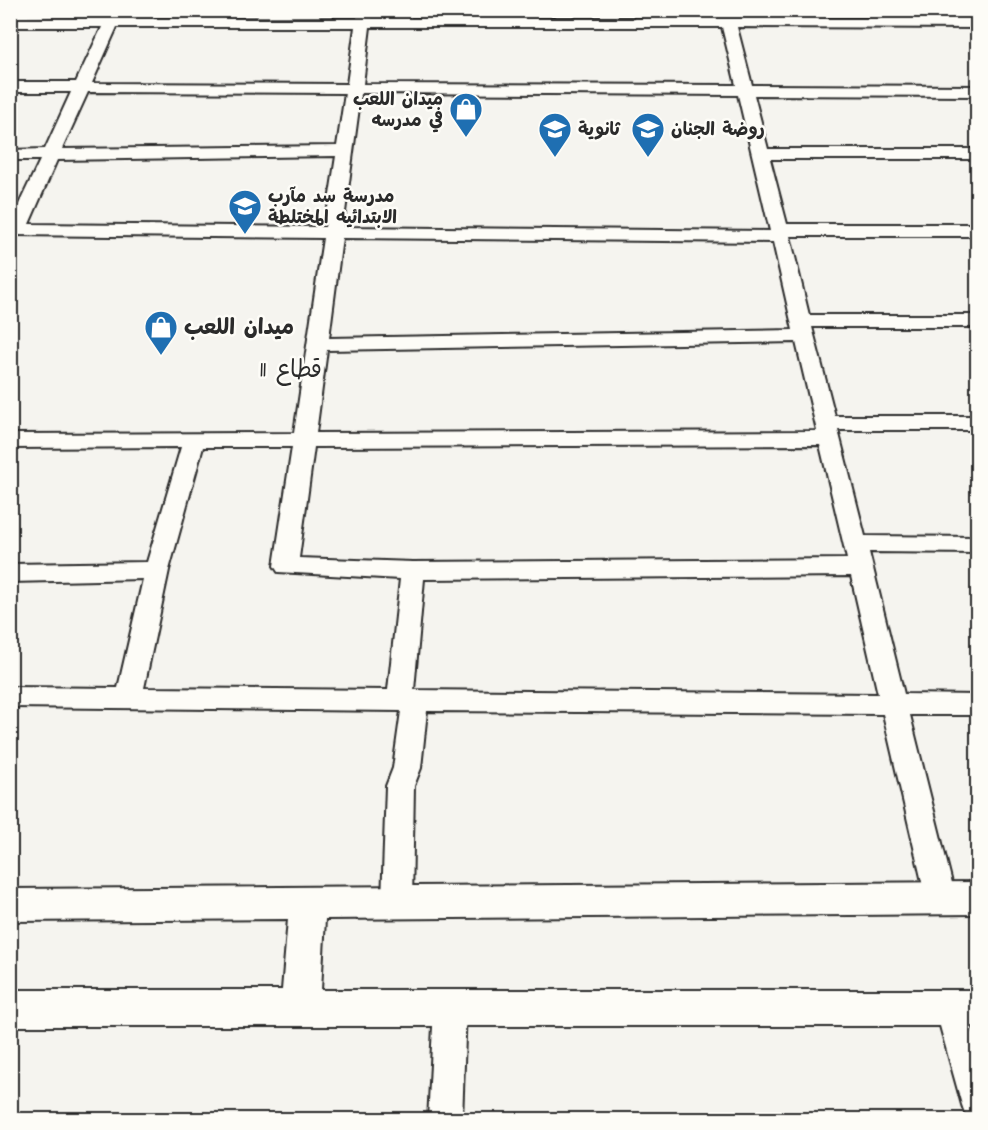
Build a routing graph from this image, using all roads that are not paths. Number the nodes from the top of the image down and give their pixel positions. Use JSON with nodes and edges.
{"nodes":[{"id":1,"x":472,"y":10,"type":"edge"},
{"id":2,"x":10,"y":11,"type":"edge"},
{"id":3,"x":284,"y":11,"type":"edge"},
{"id":4,"x":114,"y":17,"type":"edge"},
{"id":5,"x":364,"y":17,"type":"edge"},
{"id":6,"x":10,"y":22,"type":"edge"},
{"id":7,"x":978,"y":23,"type":"edge"},
{"id":8,"x":729,"y":24,"type":"junction"},
{"id":9,"x":82,"y":86,"type":"junction"},
{"id":10,"x":10,"y":87,"type":"edge"},
{"id":11,"x":354,"y":88,"type":"junction"},
{"id":12,"x":744,"y":89,"type":"junction"},
{"id":13,"x":978,"y":91,"type":"edge"},
{"id":14,"x":345,"y":151,"type":"junction"},
{"id":15,"x":51,"y":154,"type":"junction"},
{"id":16,"x":760,"y":154,"type":"junction"},
{"id":17,"x":978,"y":154,"type":"edge"},
{"id":18,"x":10,"y":155,"type":"edge"},
{"id":19,"x":14,"y":229,"type":"edge"},
{"id":20,"x":978,"y":230,"type":"edge"},
{"id":21,"x":333,"y":231,"type":"junction"},
{"id":22,"x":779,"y":233,"type":"junction"},
{"id":23,"x":978,"y":321,"type":"edge"},
{"id":24,"x":802,"y":328,"type":"junction"},
{"id":25,"x":317,"y":344,"type":"junction"},
{"id":26,"x":978,"y":423,"type":"edge"},
{"id":27,"x":827,"y":431,"type":"junction"},
{"id":28,"x":304,"y":440,"type":"junction"},
{"id":29,"x":10,"y":441,"type":"edge"},
{"id":30,"x":194,"y":441,"type":"junction"},
{"id":31,"x":978,"y":545,"type":"edge"},
{"id":32,"x":857,"y":555,"type":"junction"},
{"id":33,"x":158,"y":570,"type":"junction"},
{"id":34,"x":413,"y":571,"type":"junction"},
{"id":35,"x":10,"y":573,"type":"edge"},
{"id":36,"x":10,"y":697,"type":"edge"},
{"id":37,"x":129,"y":698,"type":"junction"},
{"id":38,"x":407,"y":701,"type":"junction"},
{"id":39,"x":893,"y":705,"type":"junction"},
{"id":40,"x":978,"y":705,"type":"edge"},
{"id":41,"x":978,"y":898,"type":"edge"},
{"id":42,"x":941,"y":899,"type":"junction"},
{"id":43,"x":397,"y":902,"type":"junction"},
{"id":44,"x":308,"y":903,"type":"junction"},
{"id":45,"x":10,"y":905,"type":"edge"},
{"id":46,"x":10,"y":1008,"type":"edge"},
{"id":47,"x":300,"y":1008,"type":"junction"},
{"id":48,"x":450,"y":1008,"type":"junction"},
{"id":49,"x":964,"y":1008,"type":"edge"},
{"id":50,"x":978,"y":1105,"type":"edge"},
{"id":51,"x":445,"y":1119,"type":"edge"}],
"edges":[{"from":1,"to":5,"type":"main road"},
{"from":2,"to":4,"type":"main road"},
{"from":3,"to":4,"type":"main road"},
{"from":3,"to":5,"type":"main road"},
{"from":4,"to":5,"type":"street"},
{"from":4,"to":6,"type":"street"},
{"from":4,"to":9,"type":"street"},
{"from":5,"to":8,"type":"street"},
{"from":5,"to":11,"type":"street"},
{"from":7,"to":8,"type":"street"},
{"from":8,"to":12,"type":"street"},
{"from":9,"to":10,"type":"street"},
{"from":9,"to":11,"type":"street"},
{"from":9,"to":15,"type":"street"},
{"from":11,"to":12,"type":"street"},
{"from":11,"to":14,"type":"street"},
{"from":12,"to":13,"type":"street"},
{"from":12,"to":16,"type":"street"},
{"from":14,"to":15,"type":"street"},
{"from":14,"to":21,"type":"street"},
{"from":15,"to":18,"type":"street"},
{"from":15,"to":19,"type":"street"},
{"from":16,"to":17,"type":"street"},
{"from":16,"to":22,"type":"street"},
{"from":19,"to":21,"type":"street"},
{"from":20,"to":22,"type":"street"},
{"from":21,"to":22,"type":"street"},
{"from":21,"to":25,"type":"street"},
{"from":22,"to":24,"type":"street"},
{"from":23,"to":24,"type":"street"},
{"from":24,"to":25,"type":"street"},
{"from":24,"to":27,"type":"street"},
{"from":25,"to":28,"type":"street"},
{"from":26,"to":27,"type":"street"},
{"from":27,"to":28,"type":"street"},
{"from":27,"to":32,"type":"street"},
{"from":28,"to":30,"type":"street"},
{"from":28,"to":34,"type":"street"},
{"from":29,"to":30,"type":"street"},
{"from":30,"to":33,"type":"street"},
{"from":31,"to":32,"type":"street"},
{"from":32,"to":34,"type":"street"},
{"from":32,"to":39,"type":"street"},
{"from":33,"to":35,"type":"street"},
{"from":33,"to":37,"type":"street"},
{"from":34,"to":38,"type":"street"},
{"from":36,"to":37,"type":"street"},
{"from":37,"to":38,"type":"street"},
{"from":38,"to":39,"type":"street"},
{"from":38,"to":43,"type":"street"},
{"from":39,"to":40,"type":"street"},
{"from":39,"to":42,"type":"street"},
{"from":41,"to":42,"type":"street"},
{"from":42,"to":43,"type":"street"},
{"from":43,"to":44,"type":"street"},
{"from":44,"to":45,"type":"street"},
{"from":44,"to":47,"type":"street"},
{"from":46,"to":47,"type":"street"},
{"from":47,"to":48,"type":"street"},
{"from":48,"to":49,"type":"street"},
{"from":48,"to":51,"type":"street"},
{"from":49,"to":50,"type":"street"}]}
